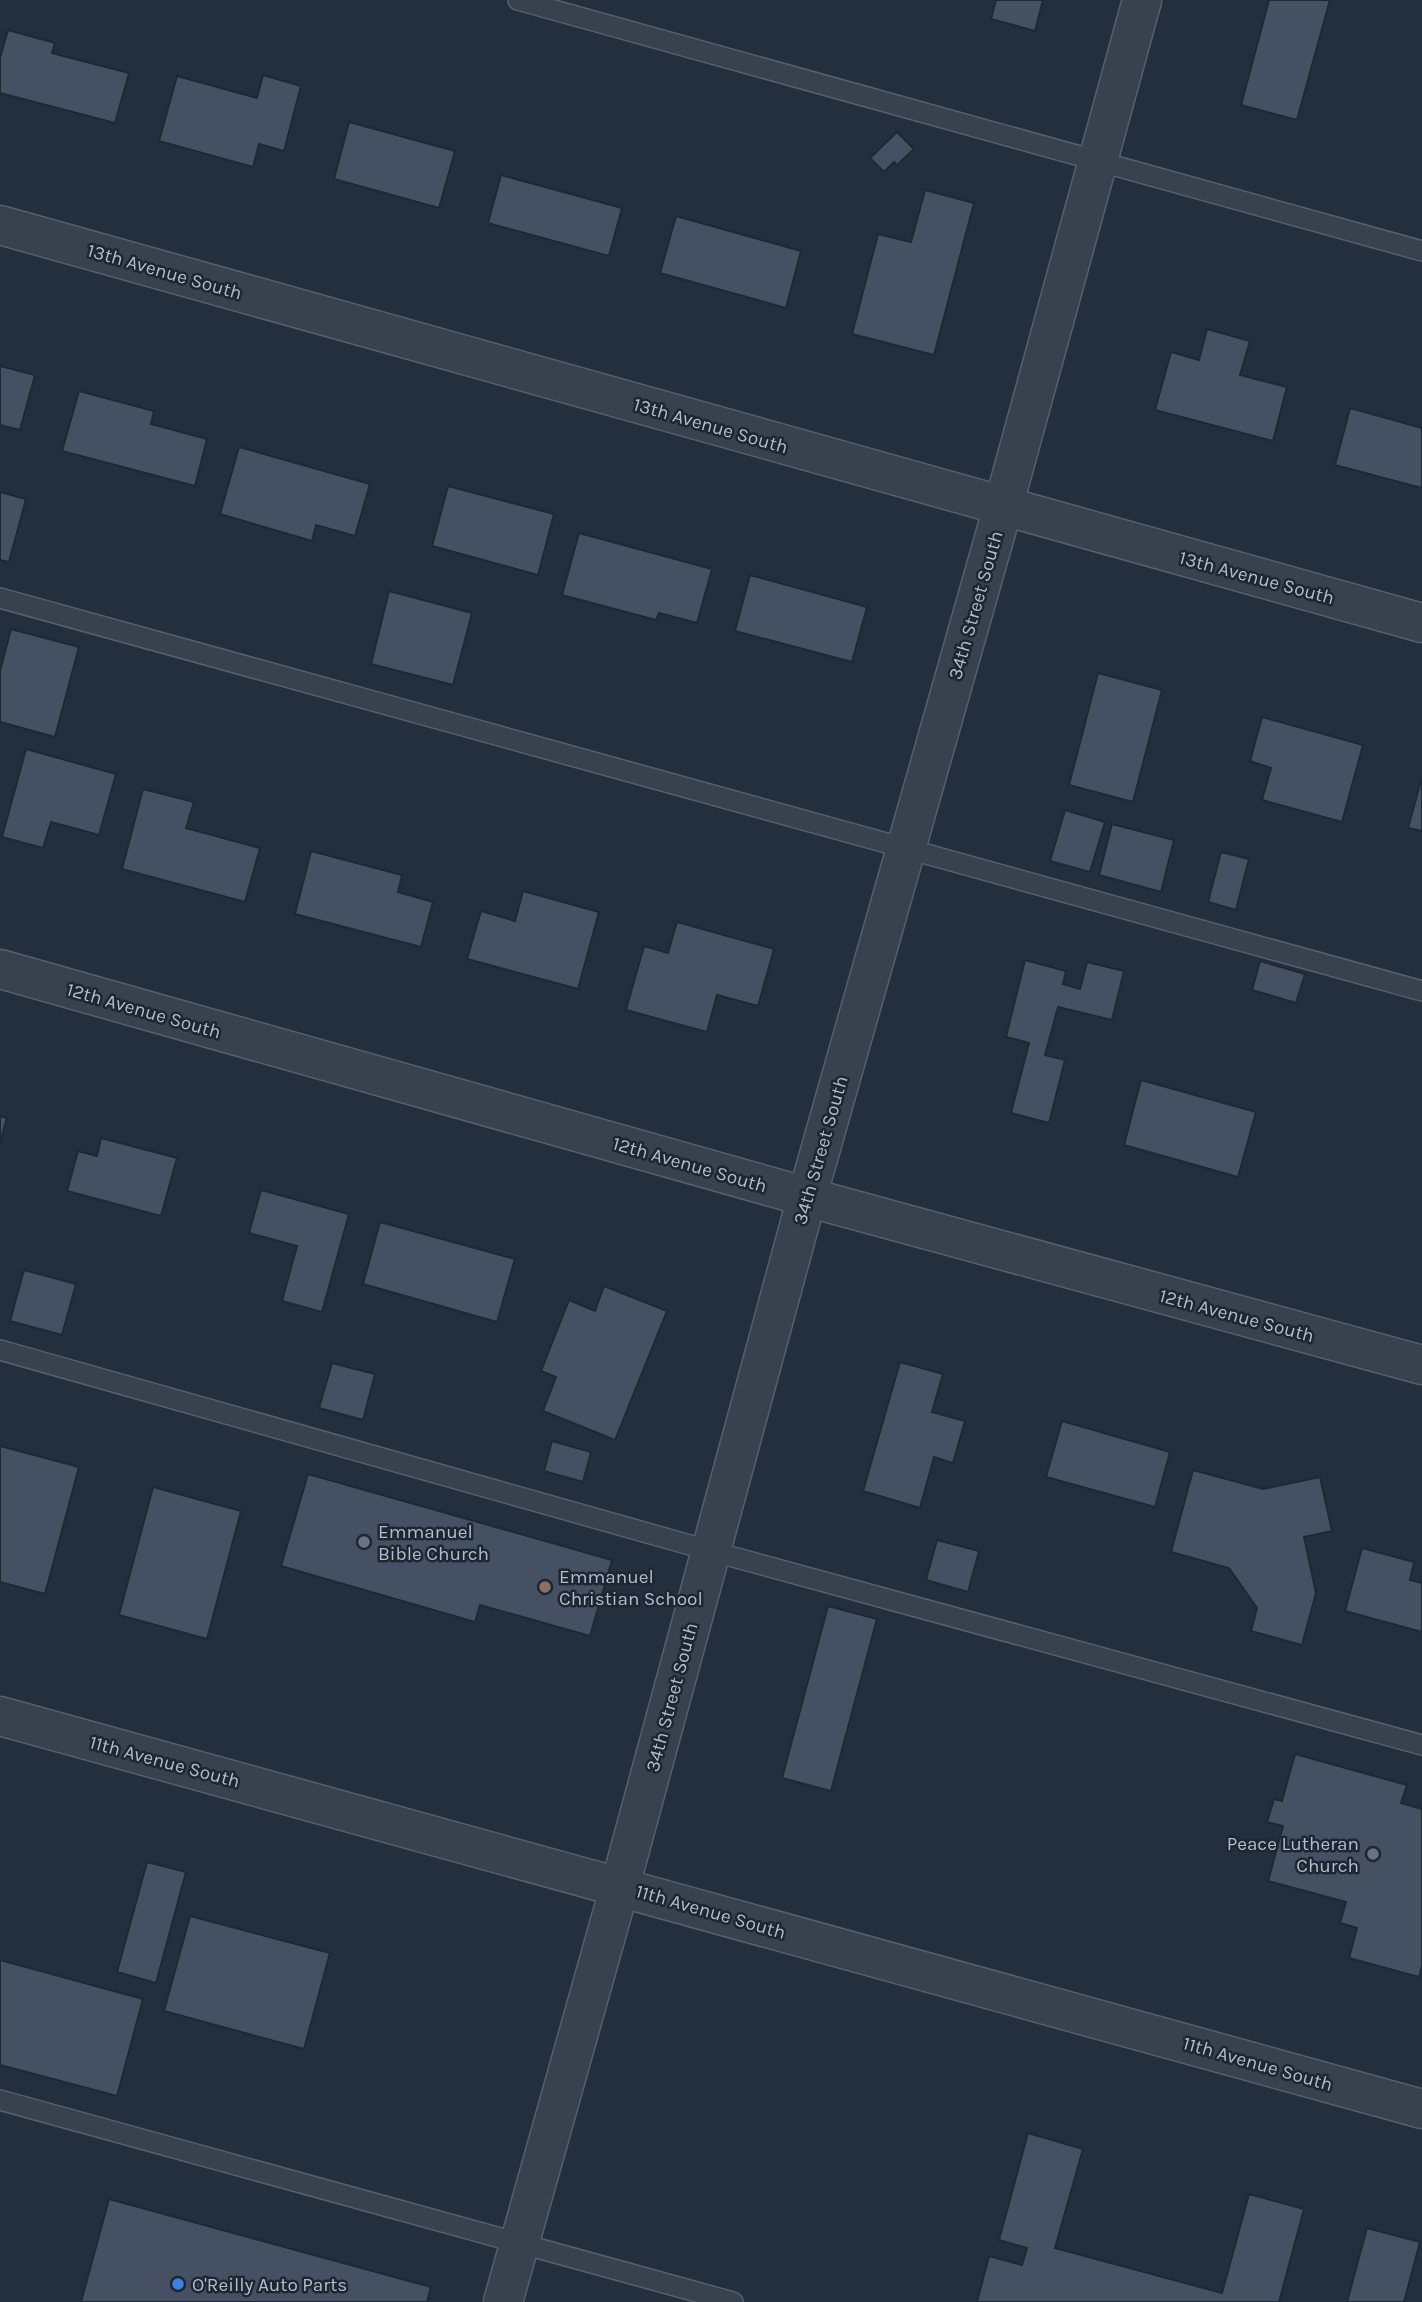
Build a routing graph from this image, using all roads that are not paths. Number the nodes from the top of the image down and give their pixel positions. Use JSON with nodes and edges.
{"nodes":[{"id":1,"x":519,"y":0,"type":"edge"},
{"id":2,"x":1142,"y":0,"type":"edge"},
{"id":3,"x":1098,"y":161,"type":"junction"},
{"id":4,"x":0,"y":225,"type":"edge"},
{"id":5,"x":1422,"y":251,"type":"edge"},
{"id":6,"x":1003,"y":507,"type":"junction"},
{"id":7,"x":0,"y":598,"type":"edge"},
{"id":8,"x":1422,"y":623,"type":"edge"},
{"id":9,"x":906,"y":848,"type":"junction"},
{"id":10,"x":0,"y":969,"type":"edge"},
{"id":11,"x":1422,"y":991,"type":"edge"},
{"id":12,"x":807,"y":1197,"type":"junction"},
{"id":13,"x":0,"y":1350,"type":"edge"},
{"id":14,"x":1422,"y":1365,"type":"edge"},
{"id":15,"x":711,"y":1551,"type":"junction"},
{"id":16,"x":0,"y":1716,"type":"edge"},
{"id":17,"x":1422,"y":1745,"type":"edge"},
{"id":18,"x":620,"y":1886,"type":"junction"},
{"id":19,"x":0,"y":2100,"type":"edge"},
{"id":20,"x":1422,"y":2109,"type":"edge"},
{"id":21,"x":519,"y":2244,"type":"junction"},
{"id":22,"x":503,"y":2302,"type":"edge"},
{"id":23,"x":733,"y":2302,"type":"edge"}],
"edges":[{"from":1,"to":3,"type":"lane"},
{"from":2,"to":3,"type":"street","name":"34th Street South"},
{"from":3,"to":5,"type":"lane"},
{"from":3,"to":6,"type":"street","name":"34th Street South"},
{"from":4,"to":6,"type":"street","name":"13th Avenue South"},
{"from":6,"to":8,"type":"street","name":"13th Avenue South"},
{"from":6,"to":9,"type":"street","name":"34th Street South"},
{"from":7,"to":9,"type":"lane"},
{"from":9,"to":11,"type":"lane"},
{"from":9,"to":12,"type":"street","name":"34th Street South"},
{"from":10,"to":12,"type":"street","name":"12th Avenue South"},
{"from":12,"to":14,"type":"street","name":"12th Avenue South"},
{"from":12,"to":15,"type":"street","name":"34th Street South"},
{"from":13,"to":15,"type":"lane"},
{"from":15,"to":17,"type":"lane"},
{"from":15,"to":18,"type":"street","name":"34th Street South"},
{"from":16,"to":18,"type":"street","name":"11th Avenue South"},
{"from":18,"to":20,"type":"street","name":"11th Avenue South"},
{"from":18,"to":21,"type":"street","name":"34th Street South"},
{"from":19,"to":21,"type":"lane"},
{"from":21,"to":22,"type":"street","name":"34th Street South"},
{"from":21,"to":23,"type":"lane"}]}
